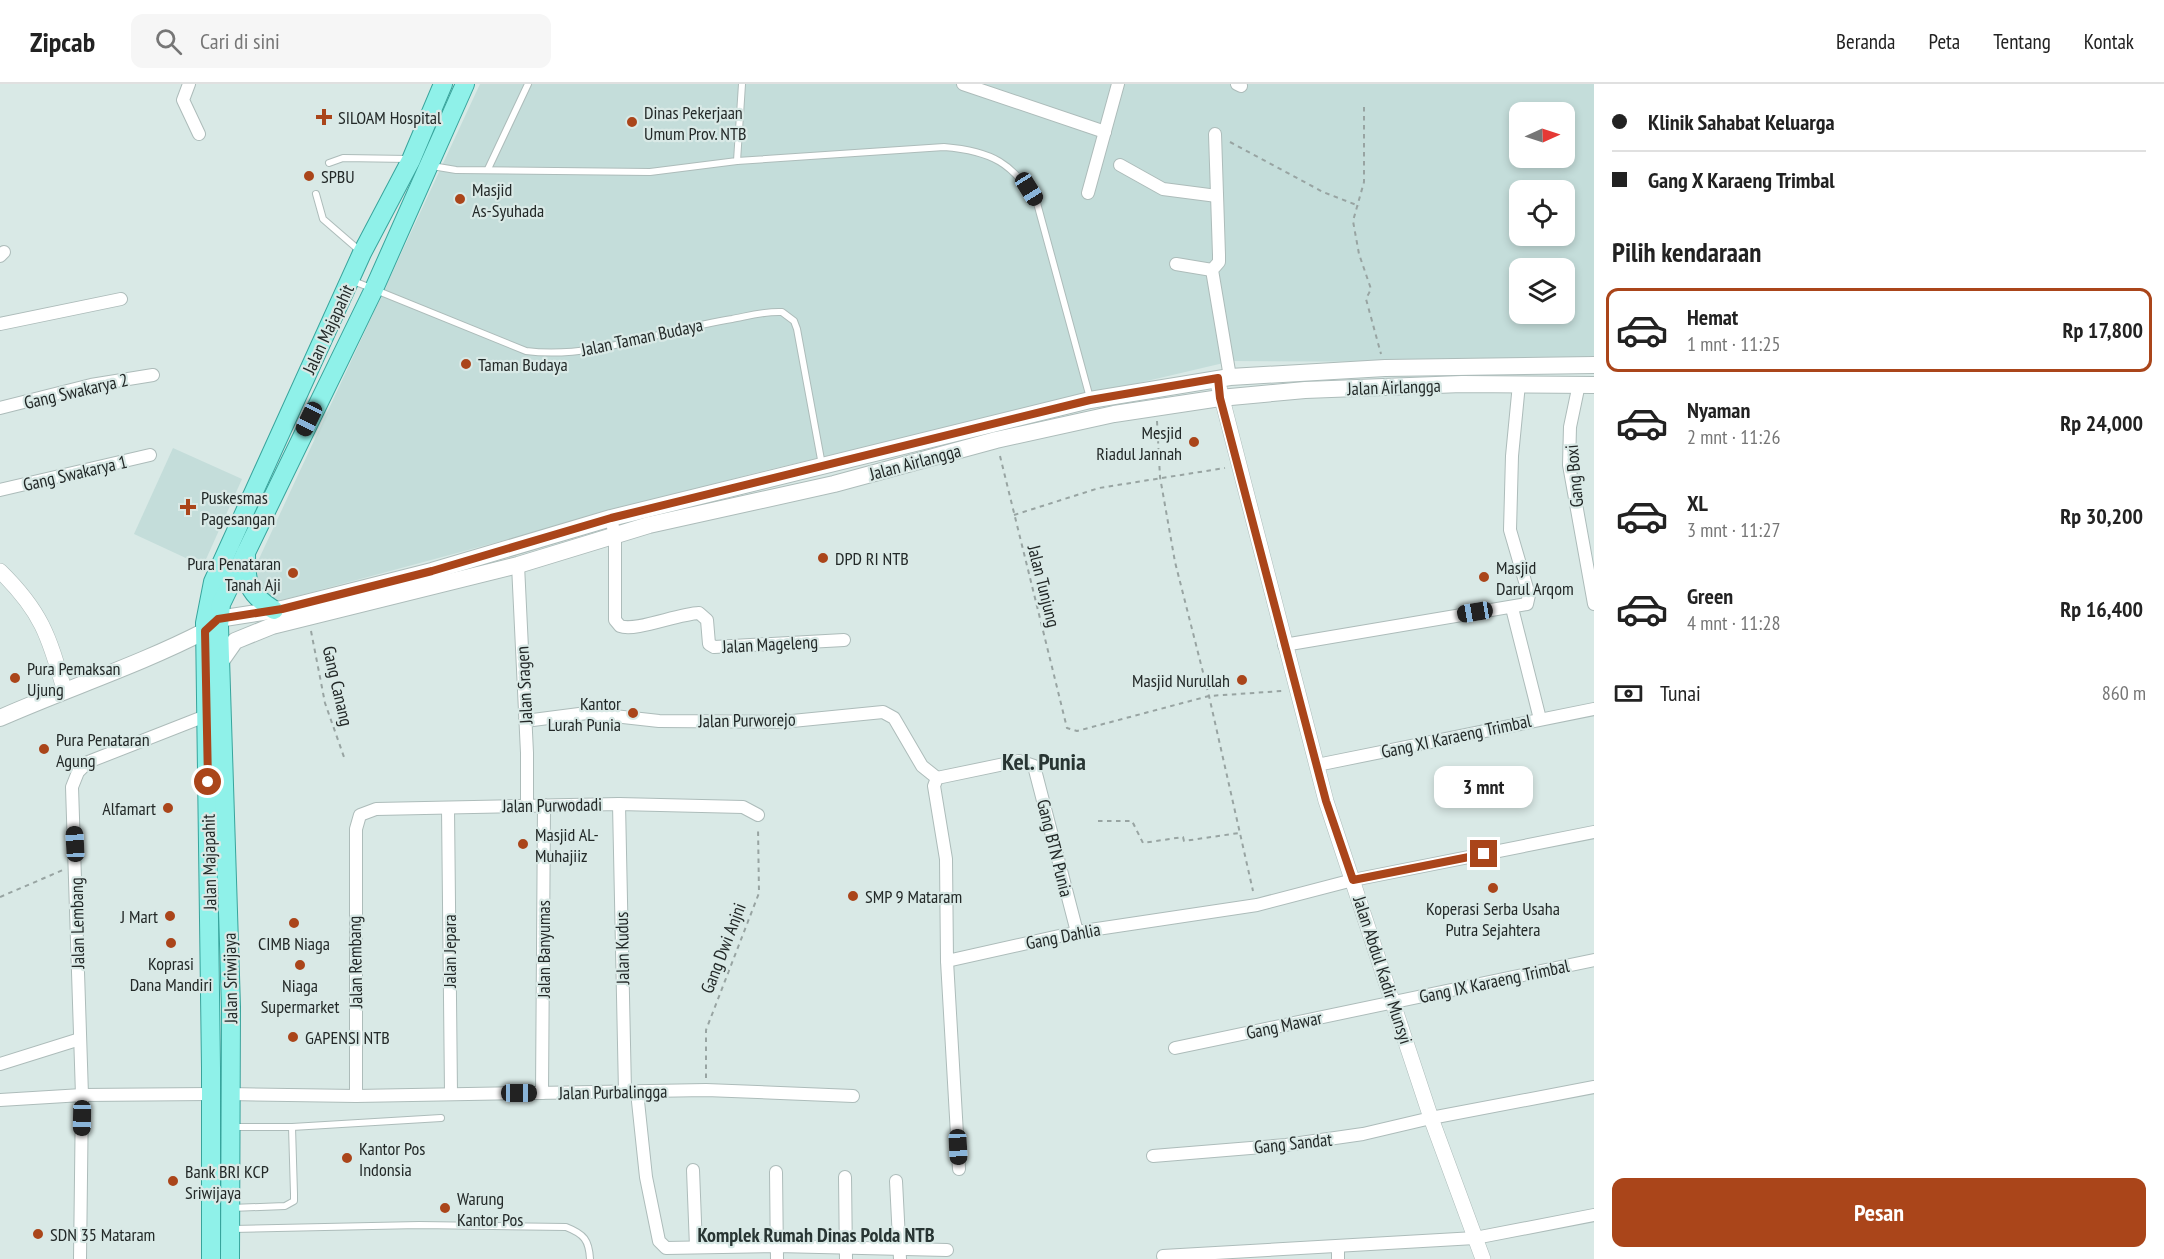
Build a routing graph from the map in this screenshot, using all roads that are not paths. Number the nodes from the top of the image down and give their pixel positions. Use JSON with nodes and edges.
{"nodes":[{"id":1,"x":189,"y":84,"type":"edge"},
{"id":2,"x":442,"y":84,"type":"edge"},
{"id":3,"x":465,"y":84,"type":"edge"},
{"id":4,"x":528,"y":84,"type":"edge"},
{"id":5,"x":742,"y":84,"type":"edge"},
{"id":6,"x":963,"y":84,"type":"edge"},
{"id":7,"x":1118,"y":84,"type":"edge"},
{"id":8,"x":1105,"y":132,"type":"junction"},
{"id":9,"x":199,"y":134,"type":"dead end"},
{"id":10,"x":1215,"y":134,"type":"road end"},
{"id":11,"x":411,"y":159,"type":"junction"},
{"id":12,"x":737,"y":161,"type":"junction"},
{"id":13,"x":329,"y":163,"type":"dead end"},
{"id":14,"x":430,"y":165,"type":"junction"},
{"id":15,"x":1119,"y":165,"type":"dead end"},
{"id":16,"x":488,"y":169,"type":"junction"},
{"id":17,"x":316,"y":194,"type":"dead end"},
{"id":18,"x":1088,"y":194,"type":"dead end"},
{"id":19,"x":1218,"y":196,"type":"junction"},
{"id":20,"x":363,"y":253,"type":"junction"},
{"id":21,"x":1176,"y":264,"type":"dead end"},
{"id":22,"x":1212,"y":270,"type":"junction"},
{"id":23,"x":350,"y":280,"type":"junction"},
{"id":24,"x":373,"y":291,"type":"junction"},
{"id":25,"x":121,"y":299,"type":"dead end"},
{"id":26,"x":0,"y":324,"type":"edge"},
{"id":27,"x":1594,"y":365,"type":"edge"},
{"id":28,"x":153,"y":375,"type":"dead end"},
{"id":29,"x":1462,"y":376,"type":"junction"},
{"id":30,"x":1224,"y":378,"type":"junction"},
{"id":31,"x":1519,"y":384,"type":"junction"},
{"id":32,"x":1586,"y":384,"type":"edge"},
{"id":33,"x":1220,"y":398,"type":"junction"},
{"id":34,"x":1090,"y":400,"type":"junction"},
{"id":35,"x":0,"y":408,"type":"edge"},
{"id":36,"x":972,"y":428,"type":"junction"},
{"id":37,"x":978,"y":445,"type":"junction"},
{"id":38,"x":150,"y":455,"type":"dead end"},
{"id":39,"x":822,"y":467,"type":"junction"},
{"id":40,"x":0,"y":490,"type":"edge"},
{"id":41,"x":611,"y":518,"type":"junction"},
{"id":42,"x":615,"y":536,"type":"junction"},
{"id":43,"x":246,"y":547,"type":"junction"},
{"id":44,"x":518,"y":565,"type":"junction"},
{"id":45,"x":0,"y":571,"type":"edge"},
{"id":46,"x":1594,"y":604,"type":"edge"},
{"id":47,"x":1519,"y":607,"type":"junction"},
{"id":48,"x":276,"y":615,"type":"junction"},
{"id":49,"x":214,"y":628,"type":"junction"},
{"id":50,"x":844,"y":640,"type":"dead end"},
{"id":51,"x":1284,"y":645,"type":"junction"},
{"id":52,"x":221,"y":661,"type":"junction"},
{"id":53,"x":64,"y":689,"type":"junction"},
{"id":54,"x":1594,"y":708,"type":"edge"},
{"id":55,"x":208,"y":715,"type":"junction"},
{"id":56,"x":0,"y":718,"type":"edge"},
{"id":57,"x":1540,"y":719,"type":"junction"},
{"id":58,"x":525,"y":721,"type":"junction"},
{"id":59,"x":1317,"y":765,"type":"junction"},
{"id":60,"x":935,"y":782,"type":"junction"},
{"id":61,"x":619,"y":804,"type":"junction"},
{"id":62,"x":526,"y":805,"type":"junction"},
{"id":63,"x":544,"y":805,"type":"junction"},
{"id":64,"x":448,"y":808,"type":"junction"},
{"id":65,"x":758,"y":815,"type":"road end"},
{"id":66,"x":356,"y":829,"type":"joint"},
{"id":67,"x":1594,"y":832,"type":"edge"},
{"id":68,"x":1353,"y":880,"type":"junction"},
{"id":69,"x":1077,"y":932,"type":"junction"},
{"id":70,"x":1594,"y":960,"type":"edge"},
{"id":71,"x":947,"y":961,"type":"junction"},
{"id":72,"x":1394,"y":1002,"type":"junction"},
{"id":73,"x":80,"y":1039,"type":"junction"},
{"id":74,"x":1175,"y":1048,"type":"dead end"},
{"id":75,"x":0,"y":1064,"type":"edge"},
{"id":76,"x":230,"y":1067,"type":"junction"},
{"id":77,"x":212,"y":1068,"type":"junction"},
{"id":78,"x":1594,"y":1087,"type":"edge"},
{"id":79,"x":631,"y":1092,"type":"junction"},
{"id":80,"x":451,"y":1093,"type":"junction"},
{"id":81,"x":542,"y":1093,"type":"junction"},
{"id":82,"x":210,"y":1094,"type":"junction"},
{"id":83,"x":229,"y":1094,"type":"junction"},
{"id":84,"x":82,"y":1095,"type":"junction"},
{"id":85,"x":356,"y":1096,"type":"junction"},
{"id":86,"x":853,"y":1096,"type":"dead end"},
{"id":87,"x":0,"y":1100,"type":"edge"},
{"id":88,"x":1431,"y":1118,"type":"junction"},
{"id":89,"x":441,"y":1119,"type":"dead end"},
{"id":90,"x":292,"y":1126,"type":"junction"},
{"id":91,"x":230,"y":1127,"type":"junction"},
{"id":92,"x":1153,"y":1156,"type":"dead end"},
{"id":93,"x":959,"y":1169,"type":"dead end"},
{"id":94,"x":693,"y":1170,"type":"dead end"},
{"id":95,"x":776,"y":1172,"type":"dead end"},
{"id":96,"x":845,"y":1177,"type":"dead end"},
{"id":97,"x":896,"y":1181,"type":"dead end"},
{"id":98,"x":230,"y":1208,"type":"junction"},
{"id":99,"x":1594,"y":1215,"type":"edge"},
{"id":100,"x":230,"y":1229,"type":"junction"},
{"id":101,"x":1475,"y":1238,"type":"junction"},
{"id":102,"x":696,"y":1247,"type":"junction"},
{"id":103,"x":948,"y":1250,"type":"dead end"},
{"id":104,"x":777,"y":1252,"type":"edge"},
{"id":105,"x":1338,"y":1253,"type":"edge"},
{"id":106,"x":847,"y":1254,"type":"edge"},
{"id":107,"x":900,"y":1254,"type":"edge"},
{"id":108,"x":1163,"y":1256,"type":"dead end"},
{"id":109,"x":81,"y":1259,"type":"edge"},
{"id":110,"x":211,"y":1259,"type":"edge"},
{"id":111,"x":230,"y":1259,"type":"edge"},
{"id":112,"x":590,"y":1259,"type":"edge"},
{"id":113,"x":1483,"y":1259,"type":"edge"}],
"edges":[{"from":1,"to":9,"type":"street"},
{"from":2,"to":11,"type":"main road","name":"Jalan Majapahit"},
{"from":3,"to":14,"type":"main road","name":"Jalan Majapahit"},
{"from":4,"to":16,"type":"lane"},
{"from":5,"to":12,"type":"lane"},
{"from":6,"to":8,"type":"street"},
{"from":7,"to":8,"type":"street"},
{"from":8,"to":18,"type":"street"},
{"from":10,"to":19,"type":"street"},
{"from":11,"to":13,"type":"lane"},
{"from":11,"to":20,"type":"main road","name":"Jalan Majapahit"},
{"from":12,"to":16,"type":"lane"},
{"from":12,"to":34,"type":"lane"},
{"from":14,"to":16,"type":"lane"},
{"from":14,"to":24,"type":"main road","name":"Jalan Majapahit"},
{"from":15,"to":19,"type":"street"},
{"from":17,"to":20,"type":"lane"},
{"from":19,"to":22,"type":"street"},
{"from":20,"to":23,"type":"main road","name":"Jalan Majapahit"},
{"from":21,"to":22,"type":"street"},
{"from":22,"to":30,"type":"street"},
{"from":23,"to":24,"type":"lane","name":"Jalan Taman Budaya"},
{"from":23,"to":49,"type":"main road","name":"Jalan Majapahit"},
{"from":24,"to":39,"type":"lane","name":"Jalan Taman Budaya"},
{"from":24,"to":43,"type":"main road","name":"Jalan Majapahit"},
{"from":25,"to":26,"type":"street"},
{"from":27,"to":29,"type":"main road","name":"Jalan Airlangga"},
{"from":28,"to":35,"type":"street","name":"Gang Swakarya 2"},
{"from":29,"to":30,"type":"main road","name":"Jalan Airlangga"},
{"from":29,"to":31,"type":"main road","name":"Jalan Airlangga"},
{"from":29,"to":33,"type":"main road","name":"Jalan Airlangga"},
{"from":30,"to":33,"type":"street","name":"Jalan Abdul Kadir Munsyi"},
{"from":30,"to":34,"type":"main road","name":"Jalan Airlangga"},
{"from":31,"to":32,"type":"main road","name":"Jalan Airlangga"},
{"from":31,"to":47,"type":"street"},
{"from":32,"to":46,"type":"street","name":"Gang Boxi"},
{"from":33,"to":37,"type":"main road","name":"Jalan Airlangga"},
{"from":33,"to":51,"type":"street","name":"Jalan Abdul Kadir Munsyi"},
{"from":34,"to":36,"type":"main road","name":"Jalan Airlangga"},
{"from":36,"to":37,"type":"main road"},
{"from":36,"to":39,"type":"main road","name":"Jalan Airlangga"},
{"from":37,"to":42,"type":"main road","name":"Jalan Airlangga"},
{"from":38,"to":40,"type":"street","name":"Gang Swakarya 1"},
{"from":39,"to":41,"type":"main road","name":"Jalan Airlangga"},
{"from":41,"to":42,"type":"street","name":"Jalan Mageleng"},
{"from":41,"to":48,"type":"main road","name":"Jalan Airlangga"},
{"from":42,"to":44,"type":"main road","name":"Jalan Airlangga"},
{"from":42,"to":50,"type":"street","name":"Jalan Mageleng"},
{"from":43,"to":48,"type":"main road"},
{"from":43,"to":49,"type":"main road","name":"Jalan Majapahit"},
{"from":44,"to":48,"type":"main road","name":"Jalan Airlangga"},
{"from":44,"to":58,"type":"street","name":"Jalan Sragen"},
{"from":45,"to":53,"type":"street"},
{"from":47,"to":51,"type":"street"},
{"from":47,"to":57,"type":"street"},
{"from":48,"to":49,"type":"main road"},
{"from":48,"to":52,"type":"main road","name":"Jalan Airlangga"},
{"from":49,"to":52,"type":"main road","name":"Jalan Majapahit"},
{"from":49,"to":53,"type":"main road"},
{"from":49,"to":55,"type":"main road","name":"Jalan Majapahit"},
{"from":51,"to":59,"type":"street","name":"Jalan Abdul Kadir Munsyi"},
{"from":52,"to":76,"type":"main road","name":"Jalan Sriwijaya"},
{"from":53,"to":56,"type":"main road"},
{"from":54,"to":57,"type":"street","name":"Gang XI Karaeng Trimbal"},
{"from":55,"to":73,"type":"street","name":"Jalan Lembang"},
{"from":55,"to":77,"type":"main road","name":"Jalan Majapahit"},
{"from":57,"to":59,"type":"street","name":"Gang XI Karaeng Trimbal"},
{"from":58,"to":60,"type":"street","name":"Jalan Purworejo"},
{"from":58,"to":62,"type":"street","name":"Jalan Sragen"},
{"from":59,"to":68,"type":"street","name":"Jalan Abdul Kadir Munsyi"},
{"from":60,"to":69,"type":"street","name":"Gang BTN Punia"},
{"from":60,"to":71,"type":"street"},
{"from":61,"to":63,"type":"street","name":"Jalan Purwodadi"},
{"from":61,"to":65,"type":"street","name":"Jalan Purwodadi"},
{"from":61,"to":79,"type":"street","name":"Jalan Kudus"},
{"from":62,"to":63,"type":"street","name":"Jalan Purwodadi"},
{"from":62,"to":64,"type":"street","name":"Jalan Purwodadi"},
{"from":63,"to":81,"type":"street","name":"Jalan Banyumas"},
{"from":64,"to":66,"type":"street","name":"Jalan Purwodadi"},
{"from":64,"to":80,"type":"street","name":"Jalan Jepara"},
{"from":66,"to":85,"type":"street","name":"Jalan Rembang"},
{"from":67,"to":68,"type":"street","name":"Gang Dahlia"},
{"from":68,"to":69,"type":"street","name":"Gang Dahlia"},
{"from":68,"to":72,"type":"street","name":"Jalan Abdul Kadir Munsyi"},
{"from":69,"to":71,"type":"street","name":"Gang Dahlia"},
{"from":70,"to":72,"type":"street","name":"Gang IX Karaeng Trimbal"},
{"from":71,"to":93,"type":"street"},
{"from":72,"to":74,"type":"street","name":"Gang Mawar"},
{"from":72,"to":88,"type":"street","name":"Jalan Abdul Kadir Munsyi"},
{"from":73,"to":75,"type":"street"},
{"from":73,"to":84,"type":"street","name":"Jalan Lembang"},
{"from":76,"to":77,"type":"main road"},
{"from":76,"to":83,"type":"main road","name":"Jalan Sriwijaya"},
{"from":77,"to":82,"type":"main road","name":"Jalan Majapahit"},
{"from":78,"to":88,"type":"street","name":"Gang Sandat"},
{"from":79,"to":81,"type":"street","name":"Jalan Purbalingga"},
{"from":79,"to":86,"type":"street","name":"Jalan Purbalingga"},
{"from":79,"to":102,"type":"street","name":"Jalan Kudus"},
{"from":80,"to":81,"type":"street","name":"Jalan Purbalingga"},
{"from":80,"to":85,"type":"street","name":"Jalan Purbalingga"},
{"from":82,"to":84,"type":"street"},
{"from":82,"to":110,"type":"main road","name":"Jalan Majapahit"},
{"from":83,"to":85,"type":"street","name":"Jalan Purbalingga"},
{"from":83,"to":91,"type":"main road","name":"Jalan Sriwijaya"},
{"from":84,"to":87,"type":"street"},
{"from":84,"to":109,"type":"street","name":"Jalan Lembang"},
{"from":88,"to":92,"type":"street","name":"Gang Sandat"},
{"from":88,"to":101,"type":"street","name":"Jalan Abdul Kadir Munsyi"},
{"from":89,"to":90,"type":"lane"},
{"from":90,"to":91,"type":"lane"},
{"from":90,"to":98,"type":"lane"},
{"from":91,"to":98,"type":"main road","name":"Jalan Sriwijaya"},
{"from":94,"to":102,"type":"street"},
{"from":95,"to":104,"type":"street"},
{"from":96,"to":106,"type":"street"},
{"from":97,"to":107,"type":"street"},
{"from":98,"to":100,"type":"main road","name":"Jalan Sriwijaya"},
{"from":99,"to":101,"type":"street"},
{"from":100,"to":111,"type":"main road","name":"Jalan Sriwijaya"},
{"from":100,"to":112,"type":"lane"},
{"from":101,"to":105,"type":"street"},
{"from":101,"to":113,"type":"street","name":"Jalan Abdul Kadir Munsyi"},
{"from":102,"to":104,"type":"street","name":"Jalan Kudus"},
{"from":103,"to":107,"type":"street","name":"Jalan Kudus"},
{"from":104,"to":106,"type":"street","name":"Jalan Kudus"},
{"from":105,"to":108,"type":"street"},
{"from":106,"to":107,"type":"street","name":"Jalan Kudus"}]}
